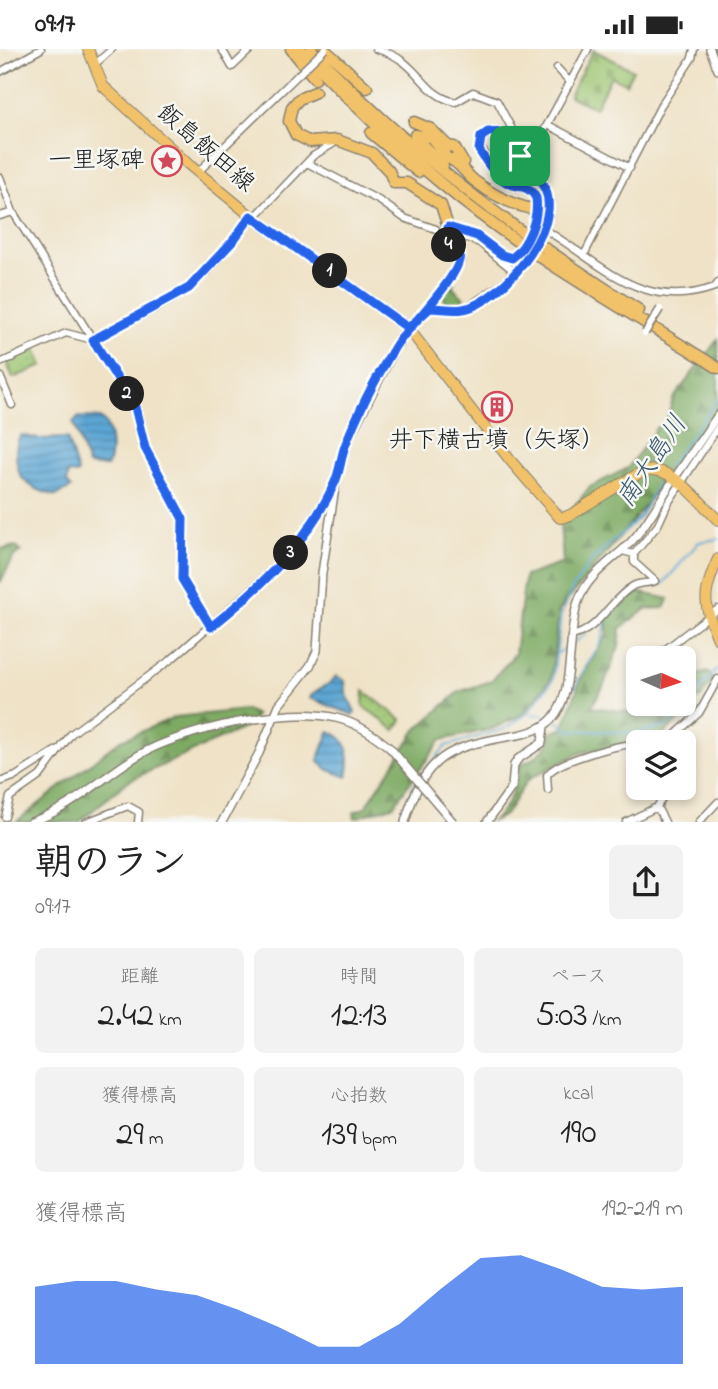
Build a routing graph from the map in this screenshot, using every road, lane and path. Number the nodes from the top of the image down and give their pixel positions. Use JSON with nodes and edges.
{"nodes":[{"id":1,"x":41,"y":49,"type":"edge"},
{"id":2,"x":88,"y":49,"type":"edge"},
{"id":3,"x":112,"y":49,"type":"edge"},
{"id":4,"x":222,"y":49,"type":"edge"},
{"id":5,"x":251,"y":49,"type":"edge"},
{"id":6,"x":291,"y":49,"type":"edge"},
{"id":7,"x":300,"y":49,"type":"edge"},
{"id":8,"x":311,"y":49,"type":"edge"},
{"id":9,"x":325,"y":49,"type":"edge"},
{"id":10,"x":378,"y":49,"type":"edge"},
{"id":11,"x":588,"y":49,"type":"edge"},
{"id":12,"x":694,"y":49,"type":"edge"},
{"id":13,"x":710,"y":49,"type":"edge"},
{"id":14,"x":93,"y":66,"type":"junction"},
{"id":15,"x":557,"y":68,"type":"dead end"},
{"id":16,"x":718,"y":70,"type":"edge"},
{"id":17,"x":0,"y":72,"type":"edge"},
{"id":18,"x":315,"y":79,"type":"dead end"},
{"id":19,"x":571,"y":82,"type":"junction"},
{"id":20,"x":367,"y":88,"type":"dead end"},
{"id":21,"x":316,"y":96,"type":"dead end"},
{"id":22,"x":414,"y":122,"type":"dead end"},
{"id":23,"x":548,"y":125,"type":"junction"},
{"id":24,"x":371,"y":133,"type":"dead end"},
{"id":25,"x":540,"y":138,"type":"joint"},
{"id":26,"x":333,"y":144,"type":"dead end"},
{"id":27,"x":520,"y":156,"type":"junction"},
{"id":28,"x":307,"y":163,"type":"junction"},
{"id":29,"x":630,"y":168,"type":"junction"},
{"id":30,"x":198,"y":172,"type":"junction"},
{"id":31,"x":0,"y":177,"type":"edge"},
{"id":32,"x":485,"y":188,"type":"junction"},
{"id":33,"x":537,"y":210,"type":"junction"},
{"id":34,"x":13,"y":212,"type":"junction"},
{"id":35,"x":0,"y":216,"type":"edge"},
{"id":36,"x":253,"y":217,"type":"junction"},
{"id":37,"x":499,"y":222,"type":"junction"},
{"id":38,"x":447,"y":230,"type":"junction"},
{"id":39,"x":543,"y":232,"type":"junction"},
{"id":40,"x":585,"y":253,"type":"junction"},
{"id":41,"x":525,"y":260,"type":"joint"},
{"id":42,"x":515,"y":272,"type":"junction"},
{"id":43,"x":718,"y":283,"type":"edge"},
{"id":44,"x":667,"y":296,"type":"junction"},
{"id":45,"x":430,"y":308,"type":"junction"},
{"id":46,"x":408,"y":328,"type":"junction"},
{"id":47,"x":645,"y":333,"type":"dead end"},
{"id":48,"x":93,"y":340,"type":"junction"},
{"id":49,"x":716,"y":362,"type":"edge"},
{"id":50,"x":0,"y":363,"type":"edge"},
{"id":51,"x":0,"y":376,"type":"edge"},
{"id":52,"x":12,"y":405,"type":"dead end"},
{"id":53,"x":718,"y":415,"type":"edge"},
{"id":54,"x":718,"y":427,"type":"edge"},
{"id":55,"x":672,"y":478,"type":"junction"},
{"id":56,"x":336,"y":481,"type":"junction"},
{"id":57,"x":718,"y":520,"type":"edge"},
{"id":58,"x":622,"y":551,"type":"junction"},
{"id":59,"x":634,"y":554,"type":"junction"},
{"id":60,"x":718,"y":559,"type":"edge"},
{"id":61,"x":718,"y":609,"type":"edge"},
{"id":62,"x":709,"y":618,"type":"junction"},
{"id":63,"x":211,"y":627,"type":"junction"},
{"id":64,"x":571,"y":636,"type":"junction"},
{"id":65,"x":718,"y":639,"type":"edge"},
{"id":66,"x":670,"y":646,"type":"edge"},
{"id":67,"x":718,"y":679,"type":"edge"},
{"id":68,"x":272,"y":719,"type":"junction"},
{"id":69,"x":544,"y":726,"type":"junction"},
{"id":70,"x":681,"y":730,"type":"edge"},
{"id":71,"x":626,"y":747,"type":"edge"},
{"id":72,"x":57,"y":751,"type":"junction"},
{"id":73,"x":0,"y":782,"type":"edge"},
{"id":74,"x":548,"y":789,"type":"dead end"},
{"id":75,"x":661,"y":800,"type":"edge"},
{"id":76,"x":718,"y":802,"type":"edge"},
{"id":77,"x":657,"y":807,"type":"junction"},
{"id":78,"x":5,"y":817,"type":"dead end"},
{"id":79,"x":31,"y":822,"type":"edge"},
{"id":80,"x":86,"y":822,"type":"edge"},
{"id":81,"x":138,"y":822,"type":"edge"},
{"id":82,"x":222,"y":822,"type":"edge"},
{"id":83,"x":405,"y":822,"type":"edge"},
{"id":84,"x":453,"y":822,"type":"edge"},
{"id":85,"x":487,"y":822,"type":"edge"},
{"id":86,"x":626,"y":822,"type":"edge"},
{"id":87,"x":665,"y":822,"type":"edge"},
{"id":88,"x":699,"y":822,"type":"edge"}],
"edges":[{"from":1,"to":17,"type":"street"},
{"from":2,"to":14,"type":"main road","name":"飯島飯田線"},
{"from":3,"to":14,"type":"street"},
{"from":4,"to":5,"type":"street"},
{"from":6,"to":18,"type":"highway"},
{"from":7,"to":37,"type":"highway"},
{"from":8,"to":37,"type":"highway"},
{"from":9,"to":20,"type":"highway"},
{"from":9,"to":30,"type":"street","bridge":true},
{"from":10,"to":27,"type":"street"},
{"from":11,"to":19,"type":"street"},
{"from":12,"to":29,"type":"street"},
{"from":13,"to":16,"type":"street"},
{"from":14,"to":30,"type":"main road","name":"飯島飯田線"},
{"from":15,"to":19,"type":"street"},
{"from":19,"to":23,"type":"street"},
{"from":21,"to":38,"type":"highway"},
{"from":22,"to":32,"type":"highway"},
{"from":23,"to":25,"type":"street"},
{"from":23,"to":29,"type":"street"},
{"from":24,"to":37,"type":"highway"},
{"from":25,"to":27,"type":"street"},
{"from":26,"to":28,"type":"street"},
{"from":27,"to":33,"type":"street"},
{"from":27,"to":39,"type":"street"},
{"from":28,"to":36,"type":"street"},
{"from":28,"to":38,"type":"street"},
{"from":29,"to":40,"type":"street"},
{"from":30,"to":36,"type":"main road","name":"飯島飯田線"},
{"from":31,"to":34,"type":"street"},
{"from":32,"to":33,"type":"highway"},
{"from":32,"to":37,"type":"highway"},
{"from":33,"to":38,"type":"street","bridge":true},
{"from":34,"to":35,"type":"street"},
{"from":34,"to":48,"type":"street"},
{"from":36,"to":46,"type":"main road","name":"飯島飯田線"},
{"from":36,"to":48,"type":"street"},
{"from":37,"to":49,"type":"highway"},
{"from":38,"to":42,"type":"street"},
{"from":38,"to":45,"type":"street"},
{"from":39,"to":40,"type":"street"},
{"from":39,"to":41,"type":"street","bridge":true},
{"from":40,"to":44,"type":"street"},
{"from":41,"to":42,"type":"street"},
{"from":42,"to":45,"type":"street"},
{"from":43,"to":44,"type":"street"},
{"from":44,"to":47,"type":"street","bridge":true},
{"from":45,"to":46,"type":"street"},
{"from":46,"to":55,"type":"main road","name":"飯島飯田線"},
{"from":46,"to":56,"type":"street"},
{"from":48,"to":50,"type":"street"},
{"from":48,"to":63,"type":"street"},
{"from":51,"to":52,"type":"street"},
{"from":53,"to":55,"type":"street"},
{"from":54,"to":55,"type":"street"},
{"from":55,"to":57,"type":"main road"},
{"from":55,"to":58,"type":"street"},
{"from":55,"to":59,"type":"street"},
{"from":56,"to":63,"type":"street"},
{"from":56,"to":68,"type":"street"},
{"from":58,"to":59,"type":"street"},
{"from":58,"to":64,"type":"street"},
{"from":59,"to":64,"type":"street"},
{"from":60,"to":62,"type":"main road"},
{"from":61,"to":62,"type":"street"},
{"from":62,"to":65,"type":"main road"},
{"from":62,"to":66,"type":"street"},
{"from":63,"to":72,"type":"street"},
{"from":64,"to":69,"type":"street"},
{"from":67,"to":70,"type":"street"},
{"from":68,"to":79,"type":"street"},
{"from":68,"to":82,"type":"street"},
{"from":68,"to":84,"type":"street","bridge":true},
{"from":69,"to":83,"type":"street"},
{"from":69,"to":85,"type":"street"},
{"from":71,"to":74,"type":"street"},
{"from":72,"to":73,"type":"street"},
{"from":72,"to":78,"type":"street"},
{"from":75,"to":77,"type":"street"},
{"from":76,"to":88,"type":"street"},
{"from":77,"to":86,"type":"street"},
{"from":77,"to":87,"type":"street"},
{"from":80,"to":81,"type":"street"}]}
